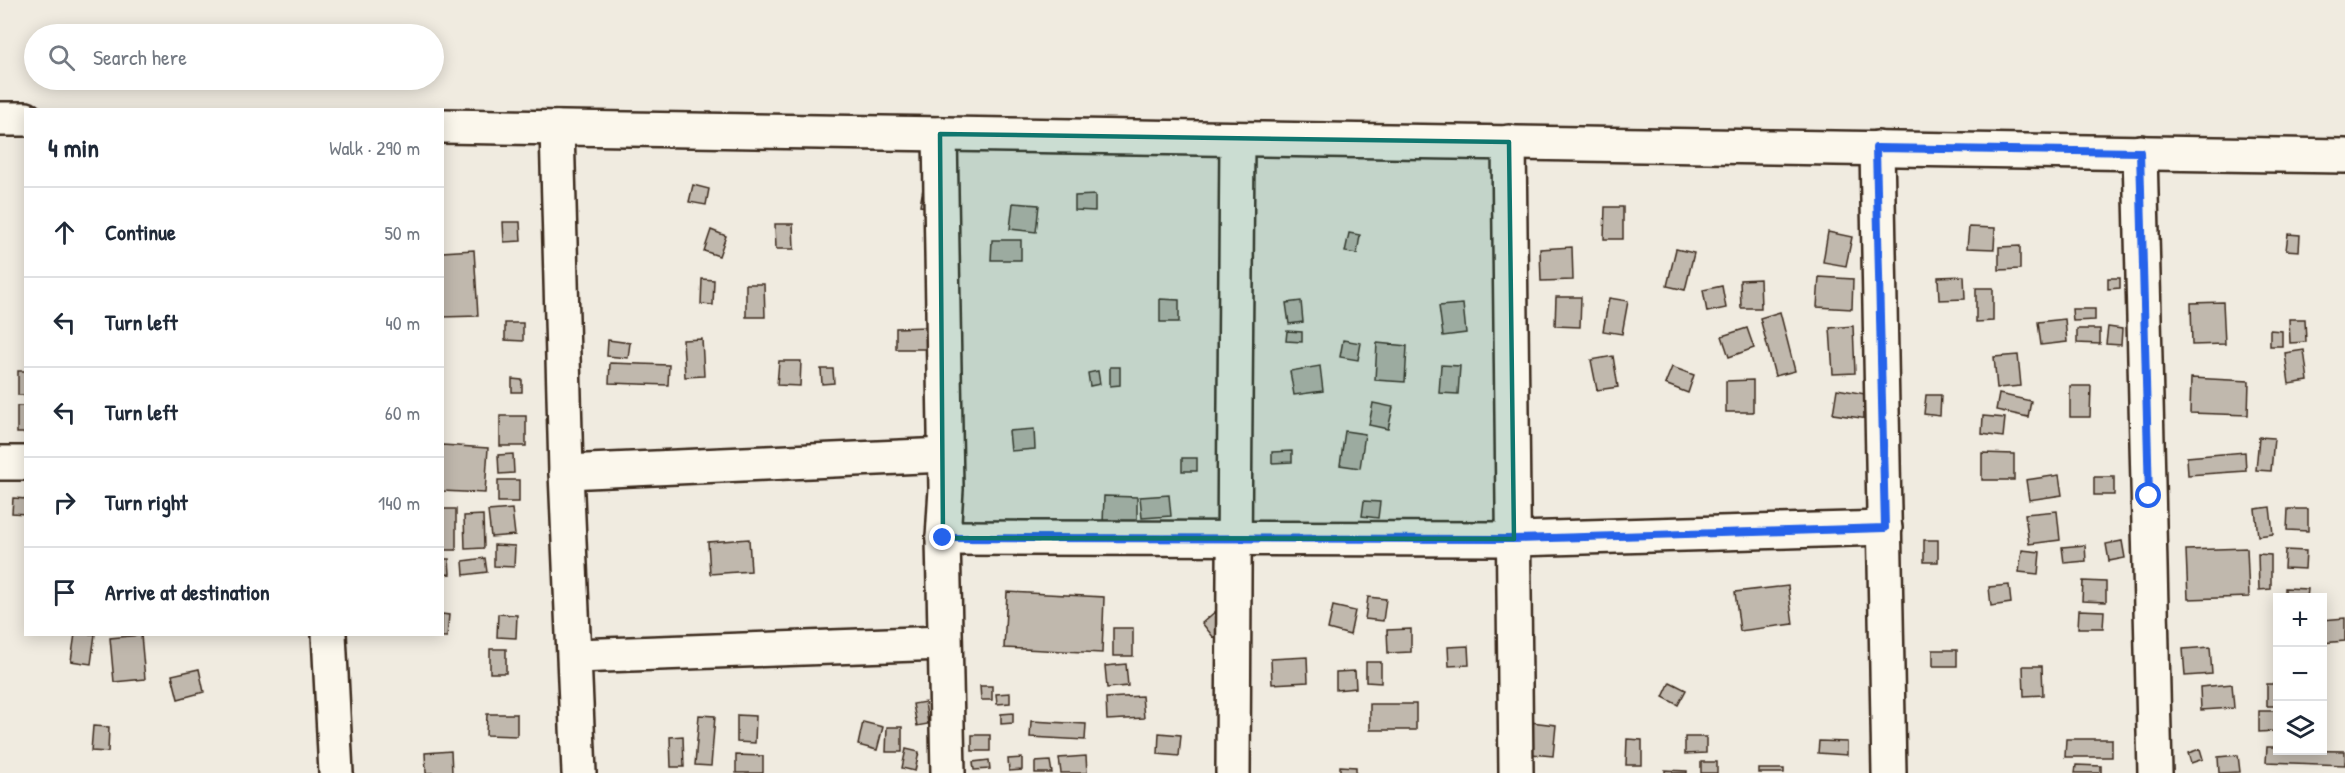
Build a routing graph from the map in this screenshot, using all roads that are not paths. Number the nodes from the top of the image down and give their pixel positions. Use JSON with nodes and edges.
{"nodes":[{"id":1,"x":0,"y":119,"type":"edge"},
{"id":2,"x":24,"y":119,"type":"edge"},
{"id":3,"x":444,"y":126,"type":"edge"},
{"id":4,"x":557,"y":128,"type":"junction"},
{"id":5,"x":940,"y":134,"type":"junction"},
{"id":6,"x":1237,"y":139,"type":"junction"},
{"id":7,"x":1509,"y":142,"type":"junction"},
{"id":8,"x":1876,"y":148,"type":"junction"},
{"id":9,"x":2140,"y":152,"type":"junction"},
{"id":10,"x":2345,"y":156,"type":"edge"},
{"id":11,"x":945,"y":455,"type":"junction"},
{"id":12,"x":0,"y":463,"type":"edge"},
{"id":13,"x":24,"y":463,"type":"edge"},
{"id":14,"x":566,"y":472,"type":"junction"},
{"id":15,"x":1885,"y":528,"type":"junction"},
{"id":16,"x":943,"y":538,"type":"junction"},
{"id":17,"x":1233,"y":538,"type":"junction"},
{"id":18,"x":1514,"y":539,"type":"junction"},
{"id":19,"x":329,"y":636,"type":"edge"},
{"id":20,"x":944,"y":643,"type":"junction"},
{"id":21,"x":575,"y":656,"type":"junction"},
{"id":22,"x":336,"y":773,"type":"edge"},
{"id":23,"x":579,"y":773,"type":"edge"},
{"id":24,"x":948,"y":773,"type":"edge"},
{"id":25,"x":1233,"y":773,"type":"edge"},
{"id":26,"x":1516,"y":773,"type":"edge"},
{"id":27,"x":1889,"y":773,"type":"edge"},
{"id":28,"x":2156,"y":773,"type":"edge"}],
"edges":[{"from":1,"to":2,"type":"street"},
{"from":3,"to":4,"type":"street"},
{"from":4,"to":5,"type":"street"},
{"from":4,"to":14,"type":"street"},
{"from":5,"to":6,"type":"street"},
{"from":5,"to":11,"type":"street"},
{"from":6,"to":7,"type":"street"},
{"from":6,"to":17,"type":"street"},
{"from":7,"to":8,"type":"street"},
{"from":7,"to":18,"type":"street"},
{"from":8,"to":9,"type":"street"},
{"from":8,"to":15,"type":"street"},
{"from":9,"to":10,"type":"street"},
{"from":9,"to":28,"type":"street"},
{"from":11,"to":14,"type":"street"},
{"from":11,"to":16,"type":"street"},
{"from":12,"to":13,"type":"street"},
{"from":14,"to":21,"type":"street"},
{"from":15,"to":18,"type":"street"},
{"from":15,"to":27,"type":"street"},
{"from":16,"to":17,"type":"street"},
{"from":16,"to":20,"type":"street"},
{"from":17,"to":18,"type":"street"},
{"from":17,"to":25,"type":"street"},
{"from":18,"to":26,"type":"street"},
{"from":19,"to":22,"type":"street"},
{"from":20,"to":21,"type":"street"},
{"from":20,"to":24,"type":"street"},
{"from":21,"to":23,"type":"street"}]}
